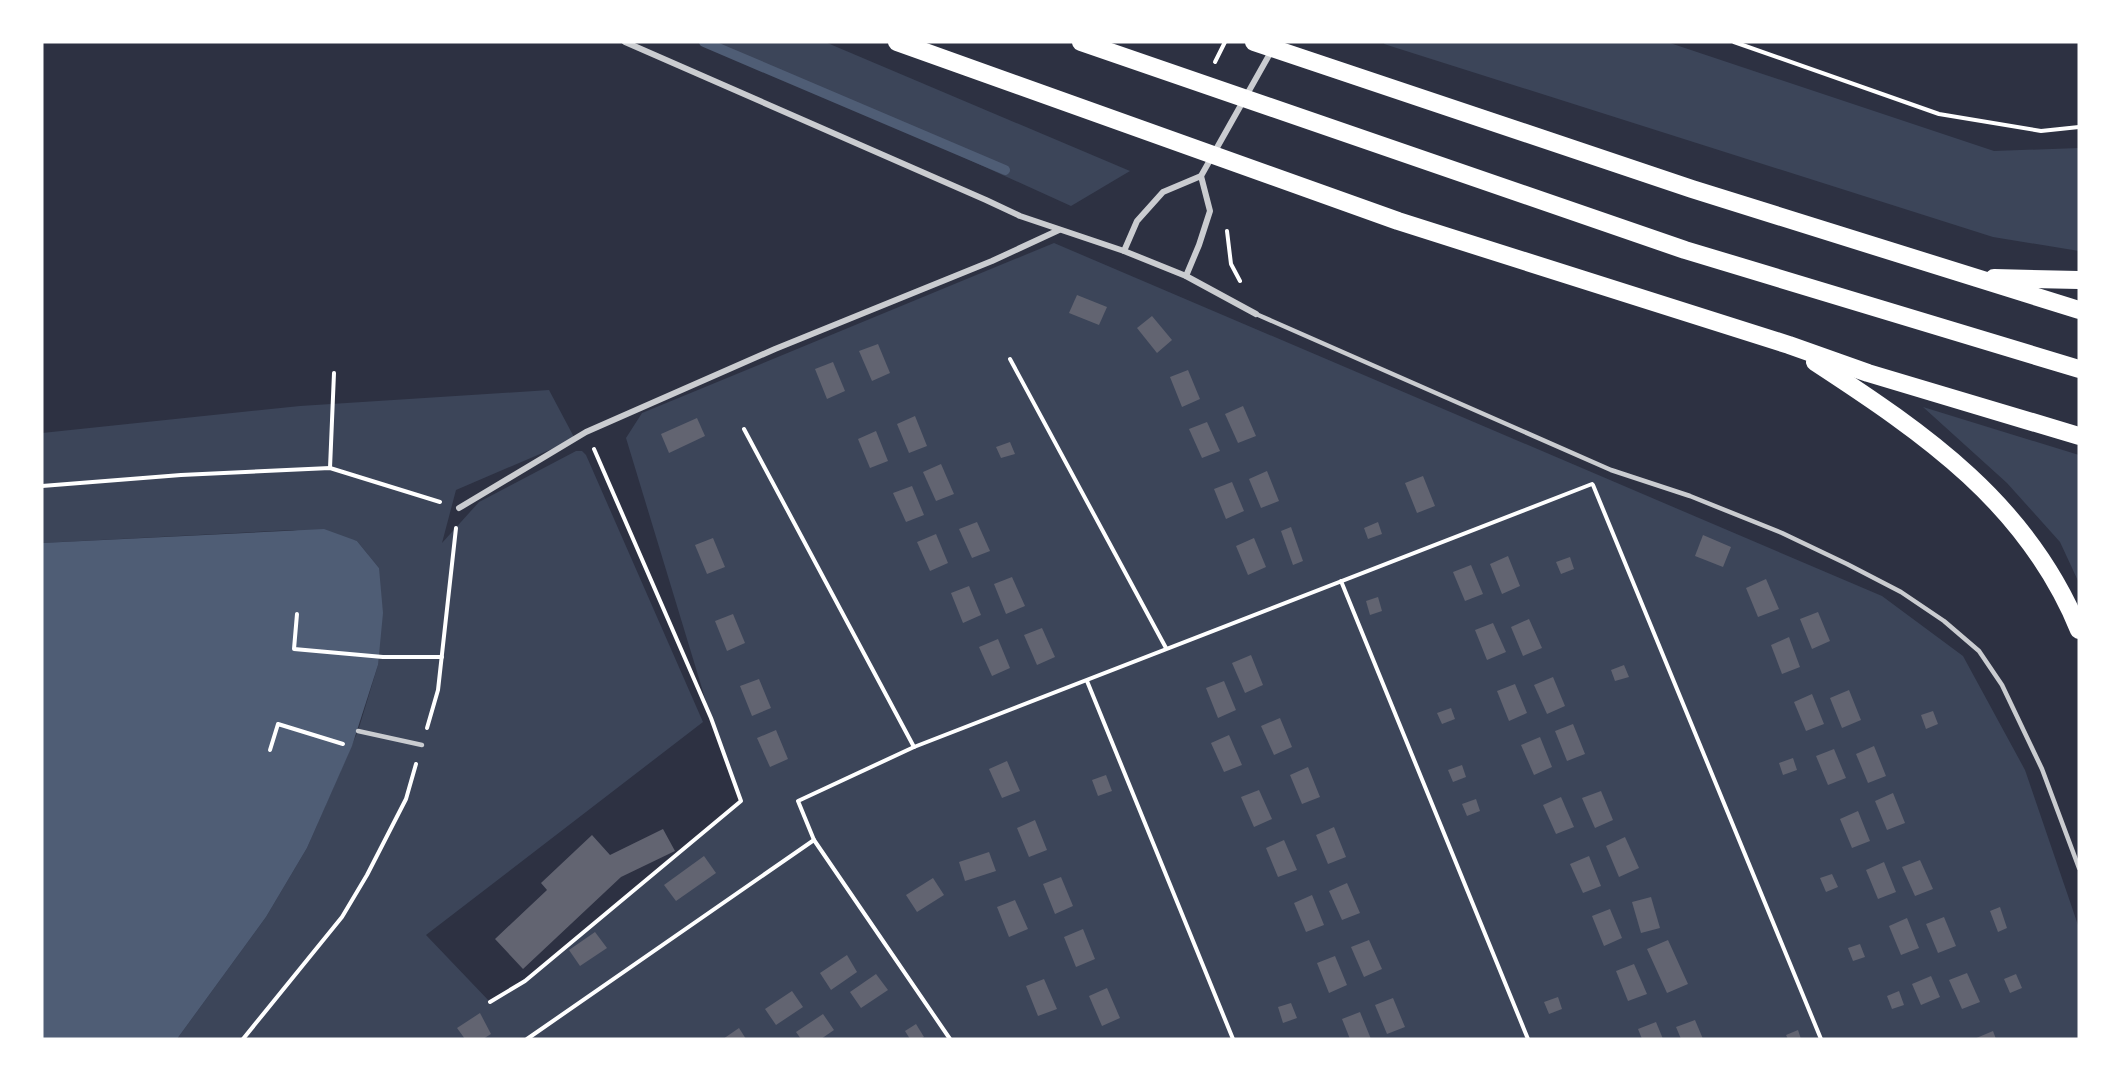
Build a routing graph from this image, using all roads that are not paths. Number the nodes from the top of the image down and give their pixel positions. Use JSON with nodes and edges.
{"nodes":[{"id":1,"x":625,"y":42,"type":"edge"},
{"id":2,"x":897,"y":42,"type":"edge"},
{"id":3,"x":1081,"y":42,"type":"edge"},
{"id":4,"x":1254,"y":42,"type":"edge"},
{"id":5,"x":1276,"y":42,"type":"edge"},
{"id":6,"x":1201,"y":176,"type":"junction"},
{"id":7,"x":1059,"y":230,"type":"junction"},
{"id":8,"x":1124,"y":251,"type":"junction"},
{"id":9,"x":1186,"y":276,"type":"junction"},
{"id":10,"x":1969,"y":277,"type":"junction"},
{"id":11,"x":2079,"y":280,"type":"edge"},
{"id":12,"x":2079,"y":310,"type":"edge"},
{"id":13,"x":1256,"y":314,"type":"joint"},
{"id":14,"x":1788,"y":345,"type":"junction"},
{"id":15,"x":2079,"y":369,"type":"edge"},
{"id":16,"x":2079,"y":436,"type":"edge"},
{"id":17,"x":459,"y":508,"type":"road end"},
{"id":18,"x":2079,"y":630,"type":"edge"},
{"id":19,"x":358,"y":731,"type":"dead end"},
{"id":20,"x":422,"y":745,"type":"road end"},
{"id":21,"x":2079,"y":868,"type":"edge"}],
"edges":[{"from":1,"to":7,"type":"street"},
{"from":2,"to":14,"type":"highway"},
{"from":3,"to":15,"type":"highway"},
{"from":4,"to":10,"type":"highway"},
{"from":5,"to":6,"type":"street"},
{"from":6,"to":8,"type":"street"},
{"from":6,"to":9,"type":"street"},
{"from":7,"to":8,"type":"street"},
{"from":7,"to":17,"type":"street"},
{"from":8,"to":9,"type":"street"},
{"from":9,"to":13,"type":"street"},
{"from":10,"to":11,"type":"highway"},
{"from":10,"to":12,"type":"highway"},
{"from":13,"to":21,"type":"lane"},
{"from":14,"to":16,"type":"highway"},
{"from":14,"to":18,"type":"highway"},
{"from":19,"to":20,"type":"lane"}]}
